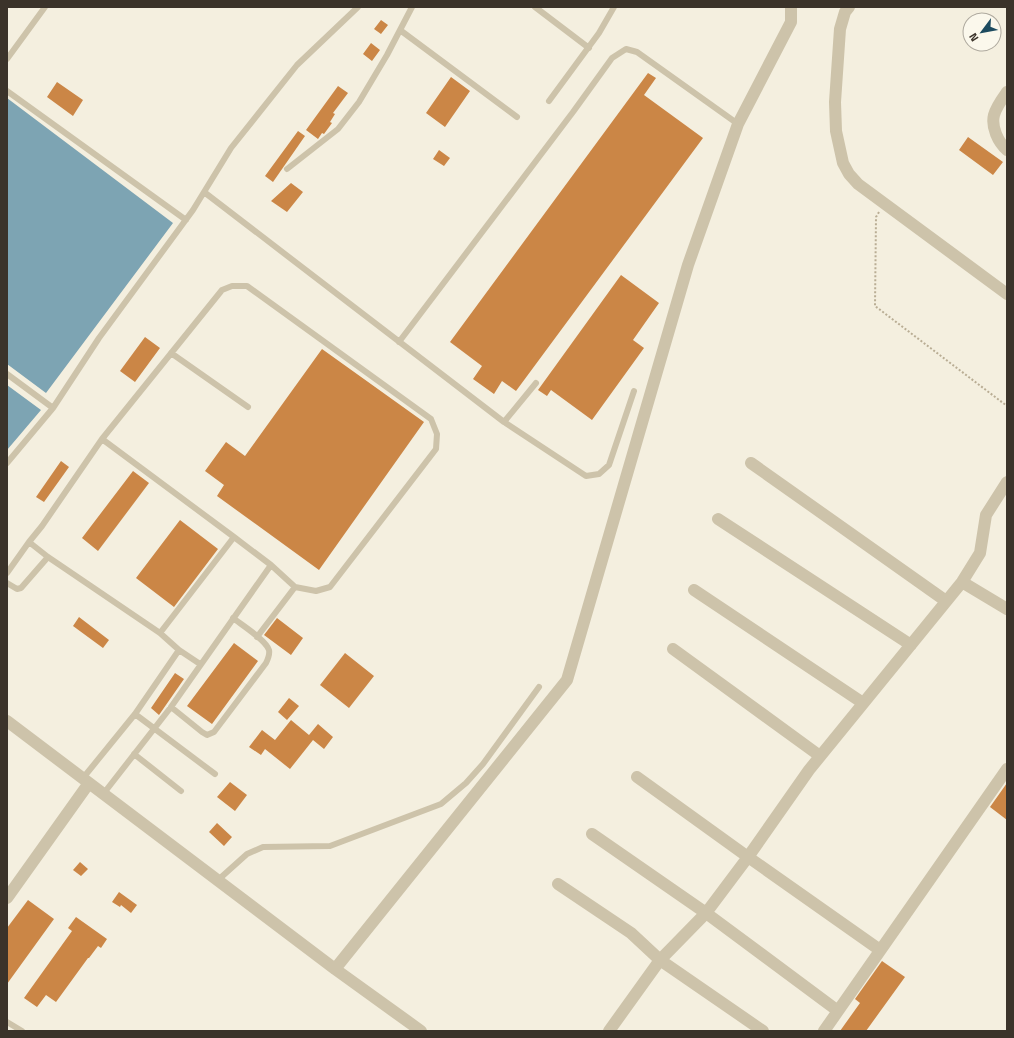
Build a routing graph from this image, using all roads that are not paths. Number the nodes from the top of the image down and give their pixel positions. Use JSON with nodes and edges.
{"nodes":[{"id":1,"x":45,"y":7,"type":"edge"},
{"id":2,"x":358,"y":7,"type":"edge"},
{"id":3,"x":412,"y":7,"type":"edge"},
{"id":4,"x":535,"y":7,"type":"edge"},
{"id":5,"x":614,"y":7,"type":"edge"},
{"id":6,"x":791,"y":7,"type":"edge"},
{"id":7,"x":848,"y":7,"type":"edge"},
{"id":8,"x":400,"y":30,"type":"junction"},
{"id":9,"x":589,"y":48,"type":"junction"},
{"id":10,"x":7,"y":59,"type":"edge"},
{"id":11,"x":7,"y":91,"type":"edge"},
{"id":12,"x":1007,"y":92,"type":"edge"},
{"id":13,"x":550,"y":101,"type":"dead end"},
{"id":14,"x":517,"y":117,"type":"dead end"},
{"id":15,"x":738,"y":124,"type":"junction"},
{"id":16,"x":1007,"y":150,"type":"edge"},
{"id":17,"x":287,"y":169,"type":"dead end"},
{"id":18,"x":204,"y":192,"type":"junction"},
{"id":19,"x":186,"y":220,"type":"junction"},
{"id":20,"x":1007,"y":294,"type":"edge"},
{"id":21,"x":399,"y":342,"type":"junction"},
{"id":22,"x":171,"y":353,"type":"junction"},
{"id":23,"x":7,"y":374,"type":"edge"},
{"id":24,"x":536,"y":383,"type":"dead end"},
{"id":25,"x":634,"y":391,"type":"dead end"},
{"id":26,"x":248,"y":407,"type":"dead end"},
{"id":27,"x":52,"y":408,"type":"junction"},
{"id":28,"x":504,"y":422,"type":"junction"},
{"id":29,"x":102,"y":439,"type":"junction"},
{"id":30,"x":7,"y":463,"type":"edge"},
{"id":31,"x":751,"y":463,"type":"dead end"},
{"id":32,"x":1006,"y":483,"type":"edge"},
{"id":33,"x":718,"y":519,"type":"dead end"},
{"id":34,"x":234,"y":537,"type":"junction"},
{"id":35,"x":29,"y":542,"type":"junction"},
{"id":36,"x":48,"y":557,"type":"junction"},
{"id":37,"x":271,"y":565,"type":"junction"},
{"id":38,"x":7,"y":573,"type":"edge"},
{"id":39,"x":962,"y":582,"type":"junction"},
{"id":40,"x":7,"y":583,"type":"edge"},
{"id":41,"x":296,"y":587,"type":"junction"},
{"id":42,"x":694,"y":590,"type":"dead end"},
{"id":43,"x":946,"y":602,"type":"junction"},
{"id":44,"x":1007,"y":609,"type":"edge"},
{"id":45,"x":233,"y":618,"type":"junction"},
{"id":46,"x":160,"y":633,"type":"junction"},
{"id":47,"x":257,"y":637,"type":"junction"},
{"id":48,"x":911,"y":644,"type":"junction"},
{"id":49,"x":673,"y":649,"type":"dead end"},
{"id":50,"x":179,"y":650,"type":"junction"},
{"id":51,"x":200,"y":664,"type":"junction"},
{"id":52,"x":539,"y":687,"type":"dead end"},
{"id":53,"x":863,"y":703,"type":"junction"},
{"id":54,"x":171,"y":707,"type":"junction"},
{"id":55,"x":135,"y":714,"type":"junction"},
{"id":56,"x":7,"y":721,"type":"edge"},
{"id":57,"x":154,"y":729,"type":"junction"},
{"id":58,"x":134,"y":754,"type":"junction"},
{"id":59,"x":820,"y":756,"type":"junction"},
{"id":60,"x":1007,"y":769,"type":"edge"},
{"id":61,"x":216,"y":774,"type":"dead end"},
{"id":62,"x":637,"y":777,"type":"dead end"},
{"id":63,"x":86,"y":780,"type":"junction"},
{"id":64,"x":181,"y":792,"type":"dead end"},
{"id":65,"x":104,"y":793,"type":"junction"},
{"id":66,"x":592,"y":834,"type":"dead end"},
{"id":67,"x":748,"y":857,"type":"junction"},
{"id":68,"x":218,"y":880,"type":"junction"},
{"id":69,"x":558,"y":884,"type":"dead end"},
{"id":70,"x":7,"y":898,"type":"edge"},
{"id":71,"x":706,"y":913,"type":"junction"},
{"id":72,"x":880,"y":950,"type":"junction"},
{"id":73,"x":660,"y":960,"type":"junction"},
{"id":74,"x":335,"y":969,"type":"junction"},
{"id":75,"x":838,"y":1011,"type":"junction"},
{"id":76,"x":7,"y":1022,"type":"edge"},
{"id":77,"x":22,"y":1031,"type":"edge"},
{"id":78,"x":421,"y":1031,"type":"edge"},
{"id":79,"x":609,"y":1031,"type":"edge"},
{"id":80,"x":764,"y":1031,"type":"edge"},
{"id":81,"x":824,"y":1031,"type":"edge"}],
"edges":[{"from":1,"to":10,"type":"lane"},
{"from":2,"to":18,"type":"lane"},
{"from":3,"to":8,"type":"lane"},
{"from":4,"to":9,"type":"lane"},
{"from":5,"to":9,"type":"lane"},
{"from":6,"to":15,"type":"street"},
{"from":7,"to":20,"type":"street"},
{"from":8,"to":14,"type":"lane"},
{"from":8,"to":17,"type":"lane"},
{"from":9,"to":13,"type":"lane"},
{"from":11,"to":19,"type":"lane"},
{"from":12,"to":16,"type":"street"},
{"from":15,"to":21,"type":"lane"},
{"from":15,"to":74,"type":"street"},
{"from":18,"to":19,"type":"lane"},
{"from":18,"to":21,"type":"lane"},
{"from":19,"to":27,"type":"lane"},
{"from":21,"to":28,"type":"lane"},
{"from":22,"to":26,"type":"lane"},
{"from":22,"to":29,"type":"lane"},
{"from":22,"to":41,"type":"lane"},
{"from":23,"to":27,"type":"lane"},
{"from":24,"to":28,"type":"lane"},
{"from":25,"to":28,"type":"lane"},
{"from":27,"to":30,"type":"lane"},
{"from":29,"to":34,"type":"lane"},
{"from":29,"to":35,"type":"lane"},
{"from":31,"to":43,"type":"street"},
{"from":32,"to":39,"type":"street"},
{"from":33,"to":48,"type":"street"},
{"from":34,"to":37,"type":"lane"},
{"from":34,"to":46,"type":"lane"},
{"from":35,"to":36,"type":"lane"},
{"from":35,"to":38,"type":"lane"},
{"from":36,"to":40,"type":"lane"},
{"from":36,"to":46,"type":"lane"},
{"from":37,"to":41,"type":"lane"},
{"from":37,"to":45,"type":"lane"},
{"from":39,"to":43,"type":"street"},
{"from":39,"to":44,"type":"street"},
{"from":41,"to":47,"type":"lane"},
{"from":42,"to":53,"type":"street"},
{"from":43,"to":48,"type":"street"},
{"from":45,"to":47,"type":"lane"},
{"from":45,"to":51,"type":"lane"},
{"from":46,"to":50,"type":"lane"},
{"from":47,"to":54,"type":"lane"},
{"from":48,"to":53,"type":"street"},
{"from":49,"to":59,"type":"street"},
{"from":50,"to":51,"type":"lane"},
{"from":50,"to":55,"type":"lane"},
{"from":51,"to":54,"type":"lane"},
{"from":52,"to":68,"type":"lane"},
{"from":53,"to":59,"type":"street"},
{"from":54,"to":57,"type":"lane"},
{"from":55,"to":57,"type":"lane"},
{"from":55,"to":63,"type":"lane"},
{"from":56,"to":63,"type":"street"},
{"from":57,"to":58,"type":"lane"},
{"from":57,"to":61,"type":"lane"},
{"from":58,"to":64,"type":"lane"},
{"from":58,"to":65,"type":"lane"},
{"from":59,"to":67,"type":"street"},
{"from":60,"to":72,"type":"street"},
{"from":62,"to":67,"type":"street"},
{"from":63,"to":65,"type":"street"},
{"from":63,"to":70,"type":"street"},
{"from":65,"to":68,"type":"street"},
{"from":66,"to":71,"type":"street"},
{"from":67,"to":71,"type":"street"},
{"from":67,"to":72,"type":"street"},
{"from":68,"to":74,"type":"street"},
{"from":69,"to":73,"type":"street"},
{"from":71,"to":73,"type":"street"},
{"from":71,"to":75,"type":"street"},
{"from":72,"to":75,"type":"street"},
{"from":73,"to":79,"type":"street"},
{"from":73,"to":80,"type":"street"},
{"from":74,"to":78,"type":"street"},
{"from":75,"to":81,"type":"street"},
{"from":76,"to":77,"type":"lane"}]}
